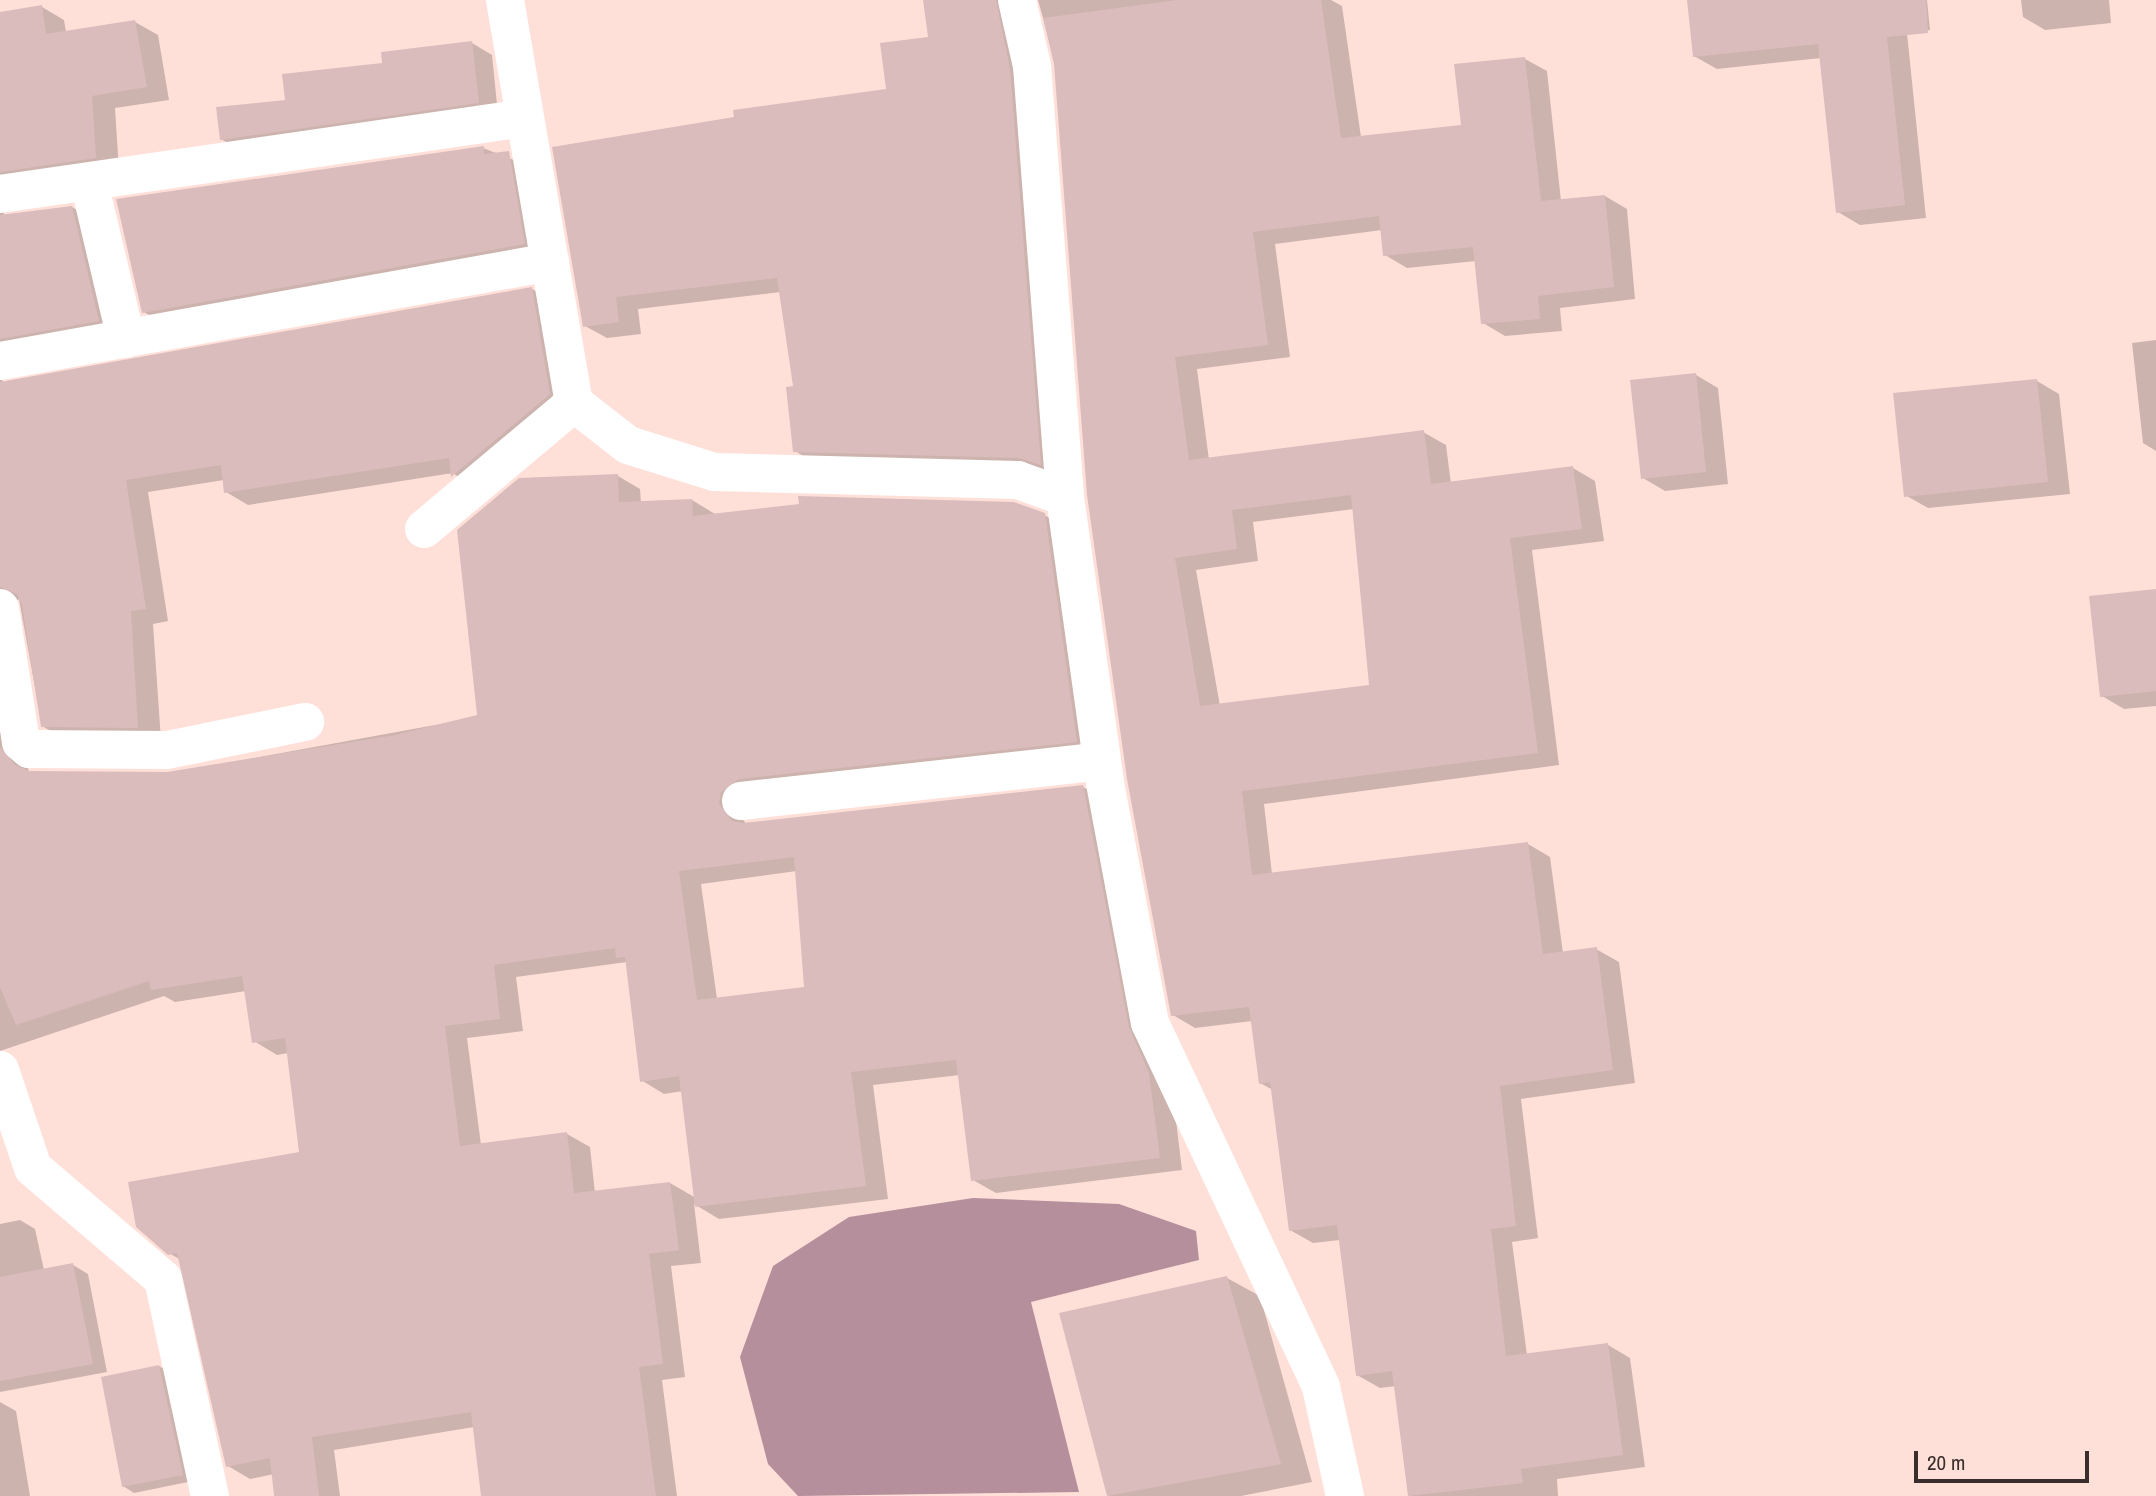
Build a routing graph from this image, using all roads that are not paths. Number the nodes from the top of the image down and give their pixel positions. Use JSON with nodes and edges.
{"nodes":[{"id":1,"x":505,"y":0,"type":"edge"},
{"id":2,"x":1017,"y":0,"type":"edge"},
{"id":3,"x":525,"y":118,"type":"junction"},
{"id":4,"x":89,"y":182,"type":"junction"},
{"id":5,"x":0,"y":194,"type":"edge"},
{"id":6,"x":550,"y":262,"type":"junction"},
{"id":7,"x":126,"y":339,"type":"junction"},
{"id":8,"x":0,"y":362,"type":"edge"},
{"id":9,"x":574,"y":403,"type":"junction"},
{"id":10,"x":1065,"y":497,"type":"junction"},
{"id":11,"x":424,"y":529,"type":"dead end"},
{"id":12,"x":0,"y":608,"type":"edge"},
{"id":13,"x":305,"y":722,"type":"dead end"},
{"id":14,"x":1102,"y":761,"type":"junction"},
{"id":15,"x":741,"y":801,"type":"dead end"},
{"id":16,"x":0,"y":1070,"type":"edge"},
{"id":17,"x":210,"y":1496,"type":"edge"},
{"id":18,"x":1345,"y":1496,"type":"edge"}],
"edges":[{"from":1,"to":3,"type":"street"},
{"from":2,"to":10,"type":"street"},
{"from":3,"to":4,"type":"street"},
{"from":3,"to":6,"type":"street"},
{"from":4,"to":5,"type":"street"},
{"from":4,"to":7,"type":"street"},
{"from":6,"to":7,"type":"street"},
{"from":6,"to":9,"type":"street"},
{"from":7,"to":8,"type":"street"},
{"from":9,"to":10,"type":"street"},
{"from":9,"to":11,"type":"street"},
{"from":10,"to":14,"type":"street"},
{"from":12,"to":13,"type":"street"},
{"from":14,"to":15,"type":"street"},
{"from":14,"to":18,"type":"street"},
{"from":16,"to":17,"type":"street"}]}
